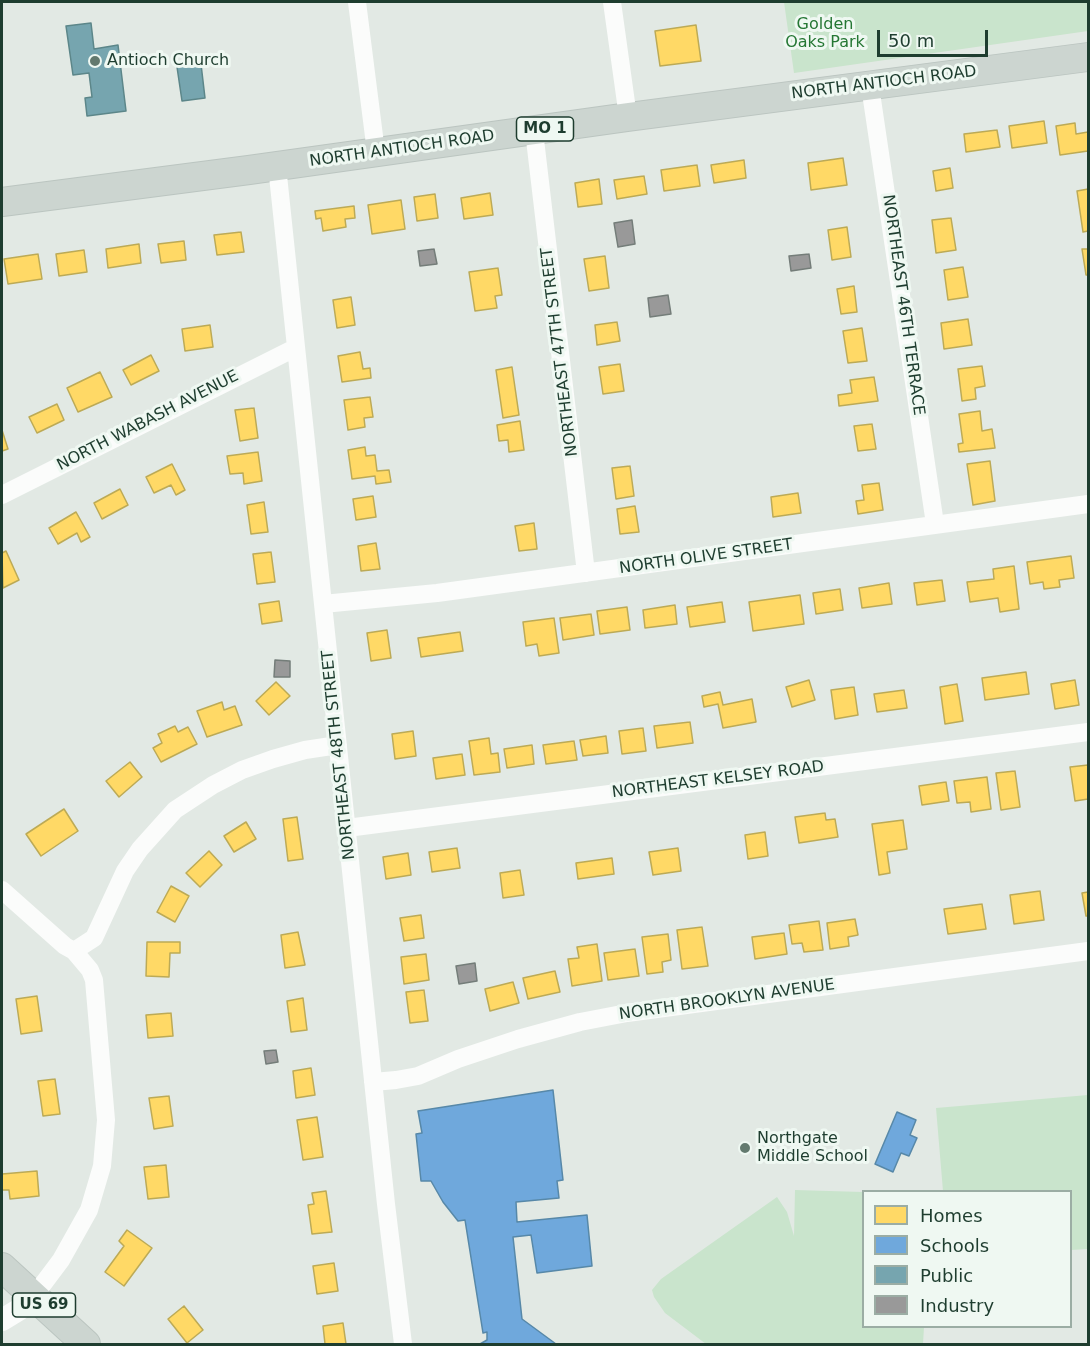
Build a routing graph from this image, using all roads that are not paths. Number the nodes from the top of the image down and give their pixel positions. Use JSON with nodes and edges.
{"nodes":[{"id":1,"x":357,"y":2,"type":"edge"},
{"id":2,"x":612,"y":2,"type":"edge"},
{"id":3,"x":1089,"y":57,"type":"edge"},
{"id":4,"x":870,"y":86,"type":"junction"},
{"id":5,"x":628,"y":117,"type":"junction"},
{"id":6,"x":534,"y":131,"type":"junction"},
{"id":7,"x":376,"y":152,"type":"junction"},
{"id":8,"x":277,"y":166,"type":"junction"},
{"id":9,"x":2,"y":202,"type":"edge"},
{"id":10,"x":295,"y":348,"type":"junction"},
{"id":11,"x":2,"y":495,"type":"edge"},
{"id":12,"x":1089,"y":504,"type":"edge"},
{"id":13,"x":935,"y":524,"type":"junction"},
{"id":14,"x":586,"y":573,"type":"junction"},
{"id":15,"x":323,"y":604,"type":"junction"},
{"id":16,"x":1089,"y":732,"type":"edge"},
{"id":17,"x":338,"y":745,"type":"junction"},
{"id":18,"x":347,"y":828,"type":"junction"},
{"id":19,"x":2,"y":890,"type":"edge"},
{"id":20,"x":74,"y":951,"type":"junction"},
{"id":21,"x":1089,"y":951,"type":"edge"},
{"id":22,"x":373,"y":1082,"type":"junction"},
{"id":23,"x":2,"y":1267,"type":"edge"},
{"id":24,"x":34,"y":1296,"type":"junction"},
{"id":25,"x":2,"y":1320,"type":"edge"},
{"id":26,"x":86,"y":1344,"type":"edge"},
{"id":27,"x":404,"y":1344,"type":"edge"}],
"edges":[{"from":1,"to":7,"type":"street"},
{"from":2,"to":5,"type":"street"},
{"from":3,"to":4,"type":"main road","name":"NORTH ANTIOCH ROAD","number":"MO 1"},
{"from":4,"to":5,"type":"main road","name":"NORTH ANTIOCH ROAD","number":"MO 1"},
{"from":4,"to":13,"type":"street","name":"NORTHEAST 46TH TERRACE"},
{"from":5,"to":6,"type":"main road","name":"NORTH ANTIOCH ROAD","number":"MO 1"},
{"from":6,"to":7,"type":"main road","name":"NORTH ANTIOCH ROAD","number":"MO 1"},
{"from":6,"to":14,"type":"street","name":"NORTHEAST 47TH STREET"},
{"from":7,"to":8,"type":"main road","name":"NORTH ANTIOCH ROAD","number":"MO 1"},
{"from":8,"to":9,"type":"main road","name":"NORTH ANTIOCH ROAD","number":"MO 1"},
{"from":8,"to":10,"type":"street","name":"NORTHEAST 48TH STREET"},
{"from":10,"to":11,"type":"street","name":"NORTH WABASH AVENUE"},
{"from":10,"to":15,"type":"street","name":"NORTHEAST 48TH STREET"},
{"from":12,"to":13,"type":"street","name":"NORTH OLIVE STREET"},
{"from":13,"to":14,"type":"street","name":"NORTH OLIVE STREET"},
{"from":14,"to":15,"type":"street","name":"NORTH OLIVE STREET"},
{"from":15,"to":17,"type":"street","name":"NORTHEAST 48TH STREET"},
{"from":16,"to":18,"type":"street","name":"NORTHEAST KELSEY ROAD"},
{"from":17,"to":18,"type":"street","name":"NORTHEAST 48TH STREET"},
{"from":17,"to":20,"type":"street"},
{"from":18,"to":22,"type":"street","name":"NORTHEAST 48TH STREET"},
{"from":19,"to":20,"type":"street"},
{"from":20,"to":24,"type":"street"},
{"from":21,"to":22,"type":"street","name":"NORTH BROOKLYN AVENUE"},
{"from":22,"to":27,"type":"street","name":"NORTHEAST 48TH STREET"},
{"from":23,"to":24,"type":"main road","number":"US 69"},
{"from":24,"to":25,"type":"street"},
{"from":24,"to":26,"type":"main road","number":"US 69"}]}
